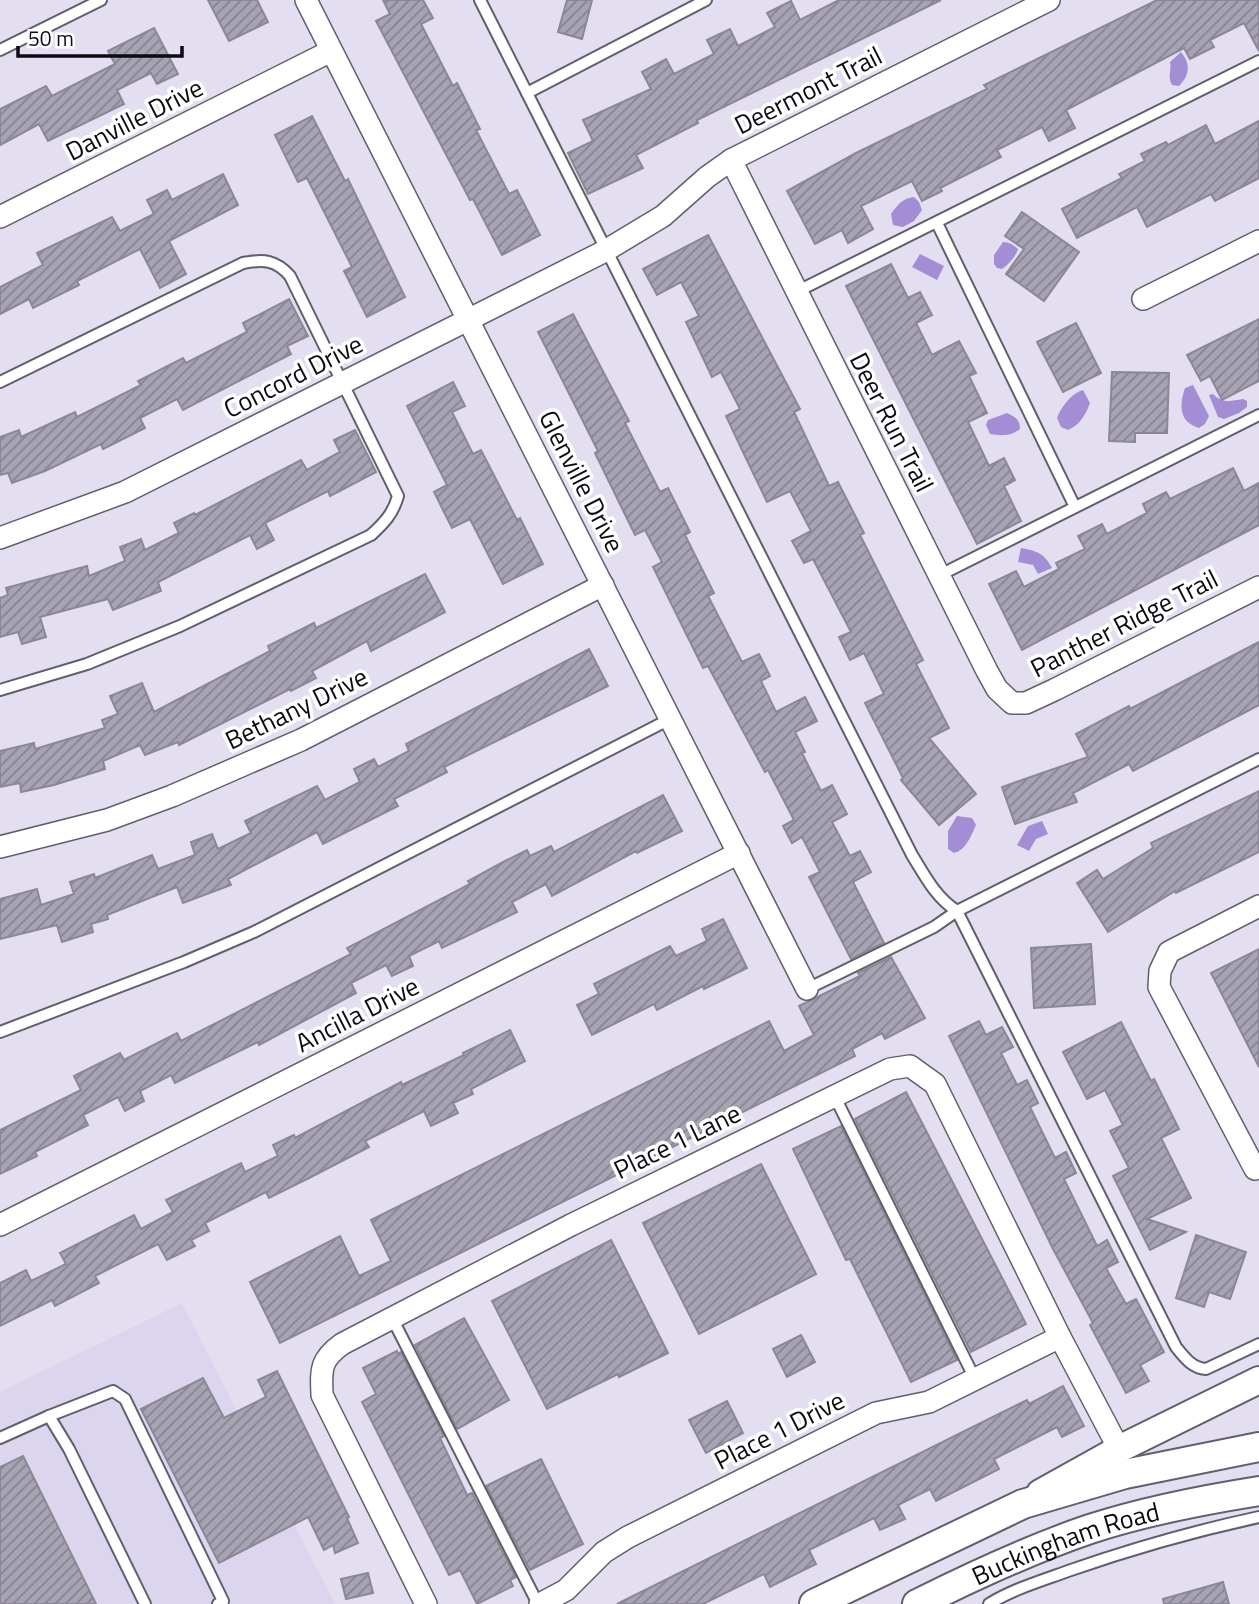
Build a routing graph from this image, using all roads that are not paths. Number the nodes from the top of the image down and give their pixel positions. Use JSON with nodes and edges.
{"nodes":[{"id":1,"x":101,"y":0,"type":"edge"},
{"id":2,"x":306,"y":0,"type":"edge"},
{"id":3,"x":480,"y":0,"type":"edge"},
{"id":4,"x":706,"y":0,"type":"edge"},
{"id":5,"x":1049,"y":0,"type":"edge"},
{"id":6,"x":0,"y":50,"type":"edge"},
{"id":7,"x":331,"y":51,"type":"junction"},
{"id":8,"x":1259,"y":61,"type":"edge"},
{"id":9,"x":527,"y":93,"type":"junction"},
{"id":10,"x":731,"y":160,"type":"junction"},
{"id":11,"x":0,"y":217,"type":"edge"},
{"id":12,"x":937,"y":223,"type":"junction"},
{"id":13,"x":1259,"y":241,"type":"edge"},
{"id":14,"x":606,"y":251,"type":"junction"},
{"id":15,"x":796,"y":292,"type":"junction"},
{"id":16,"x":1143,"y":299,"type":"dead end"},
{"id":17,"x":468,"y":320,"type":"junction"},
{"id":18,"x":0,"y":382,"type":"edge"},
{"id":19,"x":342,"y":383,"type":"junction"},
{"id":20,"x":1259,"y":415,"type":"edge"},
{"id":21,"x":1075,"y":507,"type":"junction"},
{"id":22,"x":0,"y":538,"type":"edge"},
{"id":23,"x":938,"y":576,"type":"junction"},
{"id":24,"x":603,"y":585,"type":"junction"},
{"id":25,"x":1259,"y":587,"type":"edge"},
{"id":26,"x":0,"y":690,"type":"edge"},
{"id":27,"x":1012,"y":703,"type":"joint"},
{"id":28,"x":672,"y":718,"type":"junction"},
{"id":29,"x":1259,"y":759,"type":"edge"},
{"id":30,"x":0,"y":847,"type":"edge"},
{"id":31,"x":739,"y":853,"type":"junction"},
{"id":32,"x":1259,"y":906,"type":"edge"},
{"id":33,"x":957,"y":911,"type":"junction"},
{"id":34,"x":807,"y":989,"type":"joint"},
{"id":35,"x":0,"y":1032,"type":"edge"},
{"id":36,"x":834,"y":1095,"type":"junction"},
{"id":37,"x":1255,"y":1169,"type":"dead end"},
{"id":38,"x":0,"y":1225,"type":"edge"},
{"id":39,"x":392,"y":1318,"type":"junction"},
{"id":40,"x":1060,"y":1338,"type":"junction"},
{"id":41,"x":1259,"y":1345,"type":"edge"},
{"id":42,"x":975,"y":1379,"type":"junction"},
{"id":43,"x":1259,"y":1380,"type":"edge"},
{"id":44,"x":49,"y":1416,"type":"junction"},
{"id":45,"x":0,"y":1438,"type":"edge"},
{"id":46,"x":1259,"y":1447,"type":"edge"},
{"id":47,"x":1119,"y":1449,"type":"junction"},
{"id":48,"x":1259,"y":1466,"type":"edge"},
{"id":49,"x":1259,"y":1491,"type":"edge"},
{"id":50,"x":1218,"y":1498,"type":"junction"},
{"id":51,"x":1023,"y":1504,"type":"junction"},
{"id":52,"x":1259,"y":1517,"type":"edge"},
{"id":53,"x":846,"y":1597,"type":"edge"},
{"id":54,"x":145,"y":1604,"type":"edge"},
{"id":55,"x":218,"y":1604,"type":"edge"},
{"id":56,"x":426,"y":1604,"type":"edge"},
{"id":57,"x":539,"y":1604,"type":"edge"},
{"id":58,"x":814,"y":1604,"type":"edge"},
{"id":59,"x":917,"y":1604,"type":"edge"},
{"id":60,"x":989,"y":1604,"type":"edge"}],
"edges":[{"from":1,"to":6,"type":"lane"},
{"from":2,"to":7,"type":"street","name":"Glenville Drive"},
{"from":3,"to":9,"type":"lane"},
{"from":4,"to":9,"type":"lane"},
{"from":5,"to":10,"type":"street","name":"Deermont Trail"},
{"from":7,"to":11,"type":"street","name":"Danville Drive"},
{"from":7,"to":17,"type":"street","name":"Glenville Drive"},
{"from":8,"to":12,"type":"lane"},
{"from":9,"to":14,"type":"lane"},
{"from":10,"to":14,"type":"street","name":"Deermont Trail"},
{"from":10,"to":15,"type":"street","name":"Deer Run Trail"},
{"from":12,"to":15,"type":"lane"},
{"from":12,"to":21,"type":"lane"},
{"from":13,"to":16,"type":"street"},
{"from":14,"to":17,"type":"street","name":"Concord Drive"},
{"from":14,"to":33,"type":"lane"},
{"from":15,"to":23,"type":"street","name":"Deer Run Trail"},
{"from":17,"to":19,"type":"street","name":"Concord Drive"},
{"from":17,"to":24,"type":"street","name":"Glenville Drive"},
{"from":18,"to":19,"type":"lane"},
{"from":19,"to":22,"type":"street","name":"Concord Drive"},
{"from":19,"to":26,"type":"lane"},
{"from":20,"to":21,"type":"lane"},
{"from":21,"to":23,"type":"lane"},
{"from":23,"to":27,"type":"street","name":"Deer Run Trail"},
{"from":24,"to":28,"type":"street","name":"Glenville Drive"},
{"from":24,"to":30,"type":"street","name":"Bethany Drive"},
{"from":25,"to":27,"type":"street","name":"Panther Ridge Trail"},
{"from":28,"to":31,"type":"street","name":"Glenville Drive"},
{"from":28,"to":35,"type":"lane"},
{"from":29,"to":33,"type":"lane"},
{"from":31,"to":34,"type":"street","name":"Glenville Drive"},
{"from":31,"to":38,"type":"street","name":"Ancilla Drive"},
{"from":32,"to":37,"type":"street"},
{"from":33,"to":34,"type":"lane"},
{"from":33,"to":41,"type":"lane"},
{"from":36,"to":39,"type":"street","name":"Place 1 Lane"},
{"from":36,"to":40,"type":"street","name":"Place 1 Lane"},
{"from":36,"to":42,"type":"lane"},
{"from":39,"to":56,"type":"street","name":"Place 1 Lane"},
{"from":39,"to":57,"type":"lane"},
{"from":40,"to":42,"type":"street","name":"Place 1 Drive"},
{"from":40,"to":47,"type":"street","name":"Place 1 Lane"},
{"from":42,"to":57,"type":"street","name":"Place 1 Drive"},
{"from":43,"to":47,"type":"street","name":"Buckingham Road"},
{"from":44,"to":45,"type":"lane"},
{"from":44,"to":54,"type":"lane"},
{"from":44,"to":55,"type":"lane"},
{"from":46,"to":51,"type":"main road"},
{"from":47,"to":51,"type":"street","name":"Buckingham Road"},
{"from":48,"to":50,"type":"main road"},
{"from":49,"to":50,"type":"main road","name":"Buckingham Road"},
{"from":50,"to":59,"type":"main road","name":"Buckingham Road"},
{"from":51,"to":53,"type":"main road"},
{"from":52,"to":60,"type":"lane"},
{"from":53,"to":58,"type":"main road"}]}
